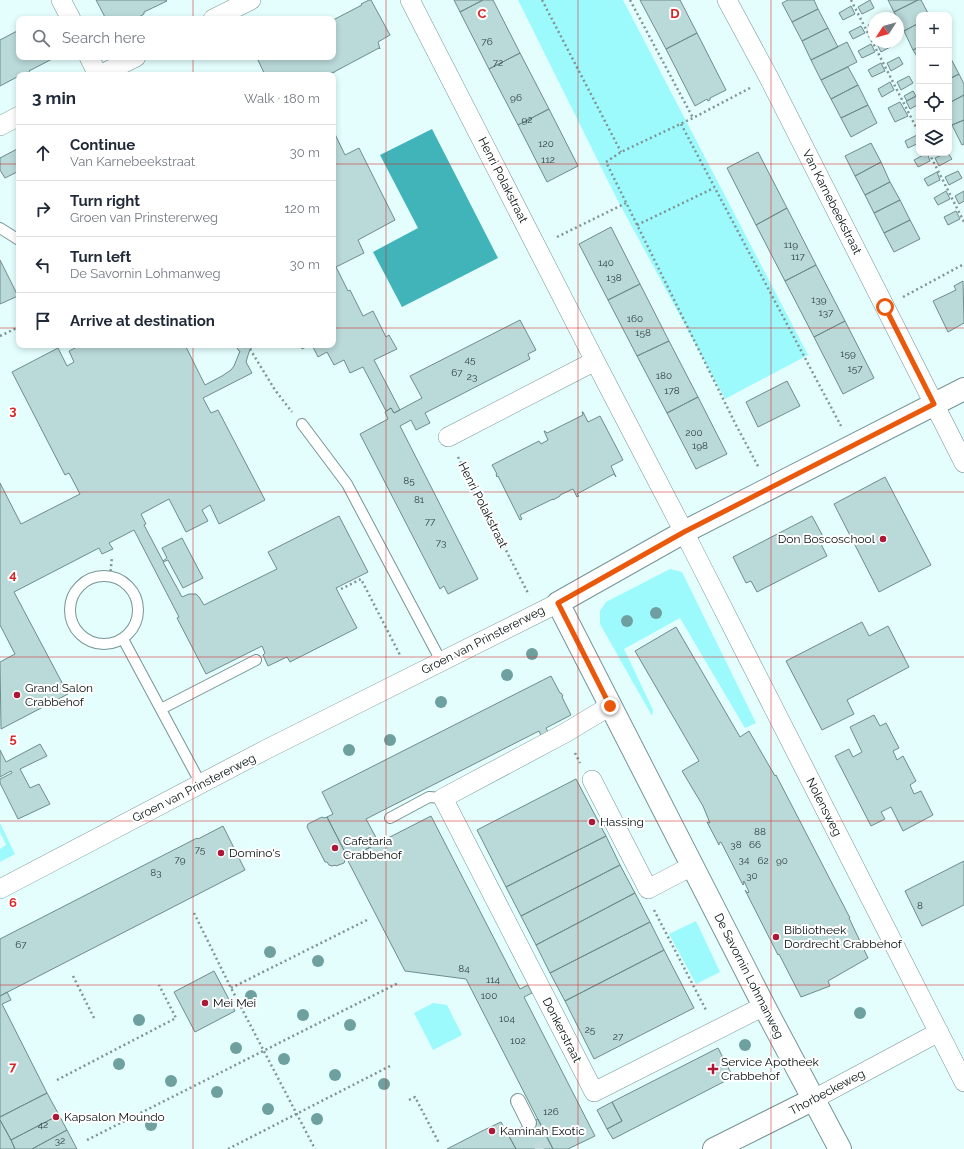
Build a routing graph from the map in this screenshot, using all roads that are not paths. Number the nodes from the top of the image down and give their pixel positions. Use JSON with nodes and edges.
{"nodes":[{"id":1,"x":61,"y":0,"type":"edge"},
{"id":2,"x":251,"y":0,"type":"edge"},
{"id":3,"x":410,"y":0,"type":"edge"},
{"id":4,"x":727,"y":0,"type":"edge"},
{"id":5,"x":69,"y":16,"type":"edge"},
{"id":6,"x":218,"y":16,"type":"edge"},
{"id":7,"x":91,"y":60,"type":"edge"},
{"id":8,"x":130,"y":60,"type":"edge"},
{"id":9,"x":97,"y":72,"type":"edge"},
{"id":10,"x":105,"y":72,"type":"edge"},
{"id":11,"x":16,"y":118,"type":"edge"},
{"id":12,"x":0,"y":126,"type":"edge"},
{"id":13,"x":0,"y":228,"type":"edge"},
{"id":14,"x":16,"y":238,"type":"edge"},
{"id":15,"x":595,"y":361,"type":"junction"},
{"id":16,"x":964,"y":389,"type":"edge"},
{"id":17,"x":934,"y":404,"type":"junction"},
{"id":18,"x":302,"y":424,"type":"road end"},
{"id":19,"x":448,"y":437,"type":"road end"},
{"id":20,"x":964,"y":463,"type":"edge"},
{"id":21,"x":684,"y":532,"type":"junction"},
{"id":22,"x":558,"y":603,"type":"junction"},
{"id":23,"x":123,"y":639,"type":"junction"},
{"id":24,"x":256,"y":660,"type":"dead end"},
{"id":25,"x":441,"y":661,"type":"junction"},
{"id":26,"x":610,"y":706,"type":"junction"},
{"id":27,"x":161,"y":709,"type":"junction"},
{"id":28,"x":592,"y":780,"type":"dead end"},
{"id":29,"x":201,"y":784,"type":"junction"},
{"id":30,"x":442,"y":798,"type":"junction"},
{"id":31,"x":390,"y":818,"type":"dead end"},
{"id":32,"x":692,"y":866,"type":"junction"},
{"id":33,"x":0,"y":890,"type":"edge"},
{"id":34,"x":764,"y":1006,"type":"junction"},
{"id":35,"x":939,"y":1032,"type":"junction"},
{"id":36,"x":964,"y":1082,"type":"edge"},
{"id":37,"x":814,"y":1099,"type":"junction"},
{"id":38,"x":518,"y":1101,"type":"dead end"},
{"id":39,"x":529,"y":1123,"type":"tunnel mouth"},
{"id":40,"x":714,"y":1149,"type":"edge"},
{"id":41,"x":840,"y":1149,"type":"edge"}],
"edges":[{"from":1,"to":5,"type":"street"},
{"from":2,"to":6,"type":"street"},
{"from":3,"to":15,"type":"street","name":"Henri Polakstraat"},
{"from":4,"to":17,"type":"street","name":"Van Karnebeekstraat"},
{"from":7,"to":9,"type":"street"},
{"from":8,"to":10,"type":"street"},
{"from":11,"to":12,"type":"street"},
{"from":13,"to":14,"type":"lane"},
{"from":15,"to":19,"type":"street"},
{"from":15,"to":21,"type":"street","name":"Henri Polakstraat"},
{"from":16,"to":17,"type":"street","name":"Groen van Prinstererweg"},
{"from":17,"to":20,"type":"street","name":"Van Karnebeekstraat"},
{"from":17,"to":21,"type":"street","name":"Groen van Prinstererweg"},
{"from":18,"to":25,"type":"lane"},
{"from":21,"to":22,"type":"street","name":"Groen van Prinstererweg"},
{"from":21,"to":35,"type":"street","name":"Nolensweg"},
{"from":22,"to":25,"type":"street","name":"Groen van Prinstererweg"},
{"from":22,"to":26,"type":"street","name":"De Savornin Lohmanweg"},
{"from":23,"to":23,"type":"lane"},
{"from":23,"to":27,"type":"lane"},
{"from":24,"to":27,"type":"lane"},
{"from":25,"to":29,"type":"street","name":"Groen van Prinstererweg"},
{"from":26,"to":30,"type":"street"},
{"from":26,"to":32,"type":"street","name":"De Savornin Lohmanweg"},
{"from":27,"to":29,"type":"lane"},
{"from":28,"to":32,"type":"street"},
{"from":29,"to":33,"type":"street","name":"Groen van Prinstererweg"},
{"from":30,"to":31,"type":"lane"},
{"from":30,"to":34,"type":"street","name":"Donkerstraat"},
{"from":32,"to":34,"type":"street","name":"De Savornin Lohmanweg"},
{"from":34,"to":37,"type":"street","name":"De Savornin Lohmanweg"},
{"from":35,"to":36,"type":"street","name":"Nolensweg"},
{"from":35,"to":37,"type":"street","name":"Thorbeckeweg"},
{"from":37,"to":40,"type":"street","name":"Thorbeckeweg"},
{"from":37,"to":41,"type":"street","name":"De Savornin Lohmanweg"},
{"from":38,"to":39,"type":"street"}]}
